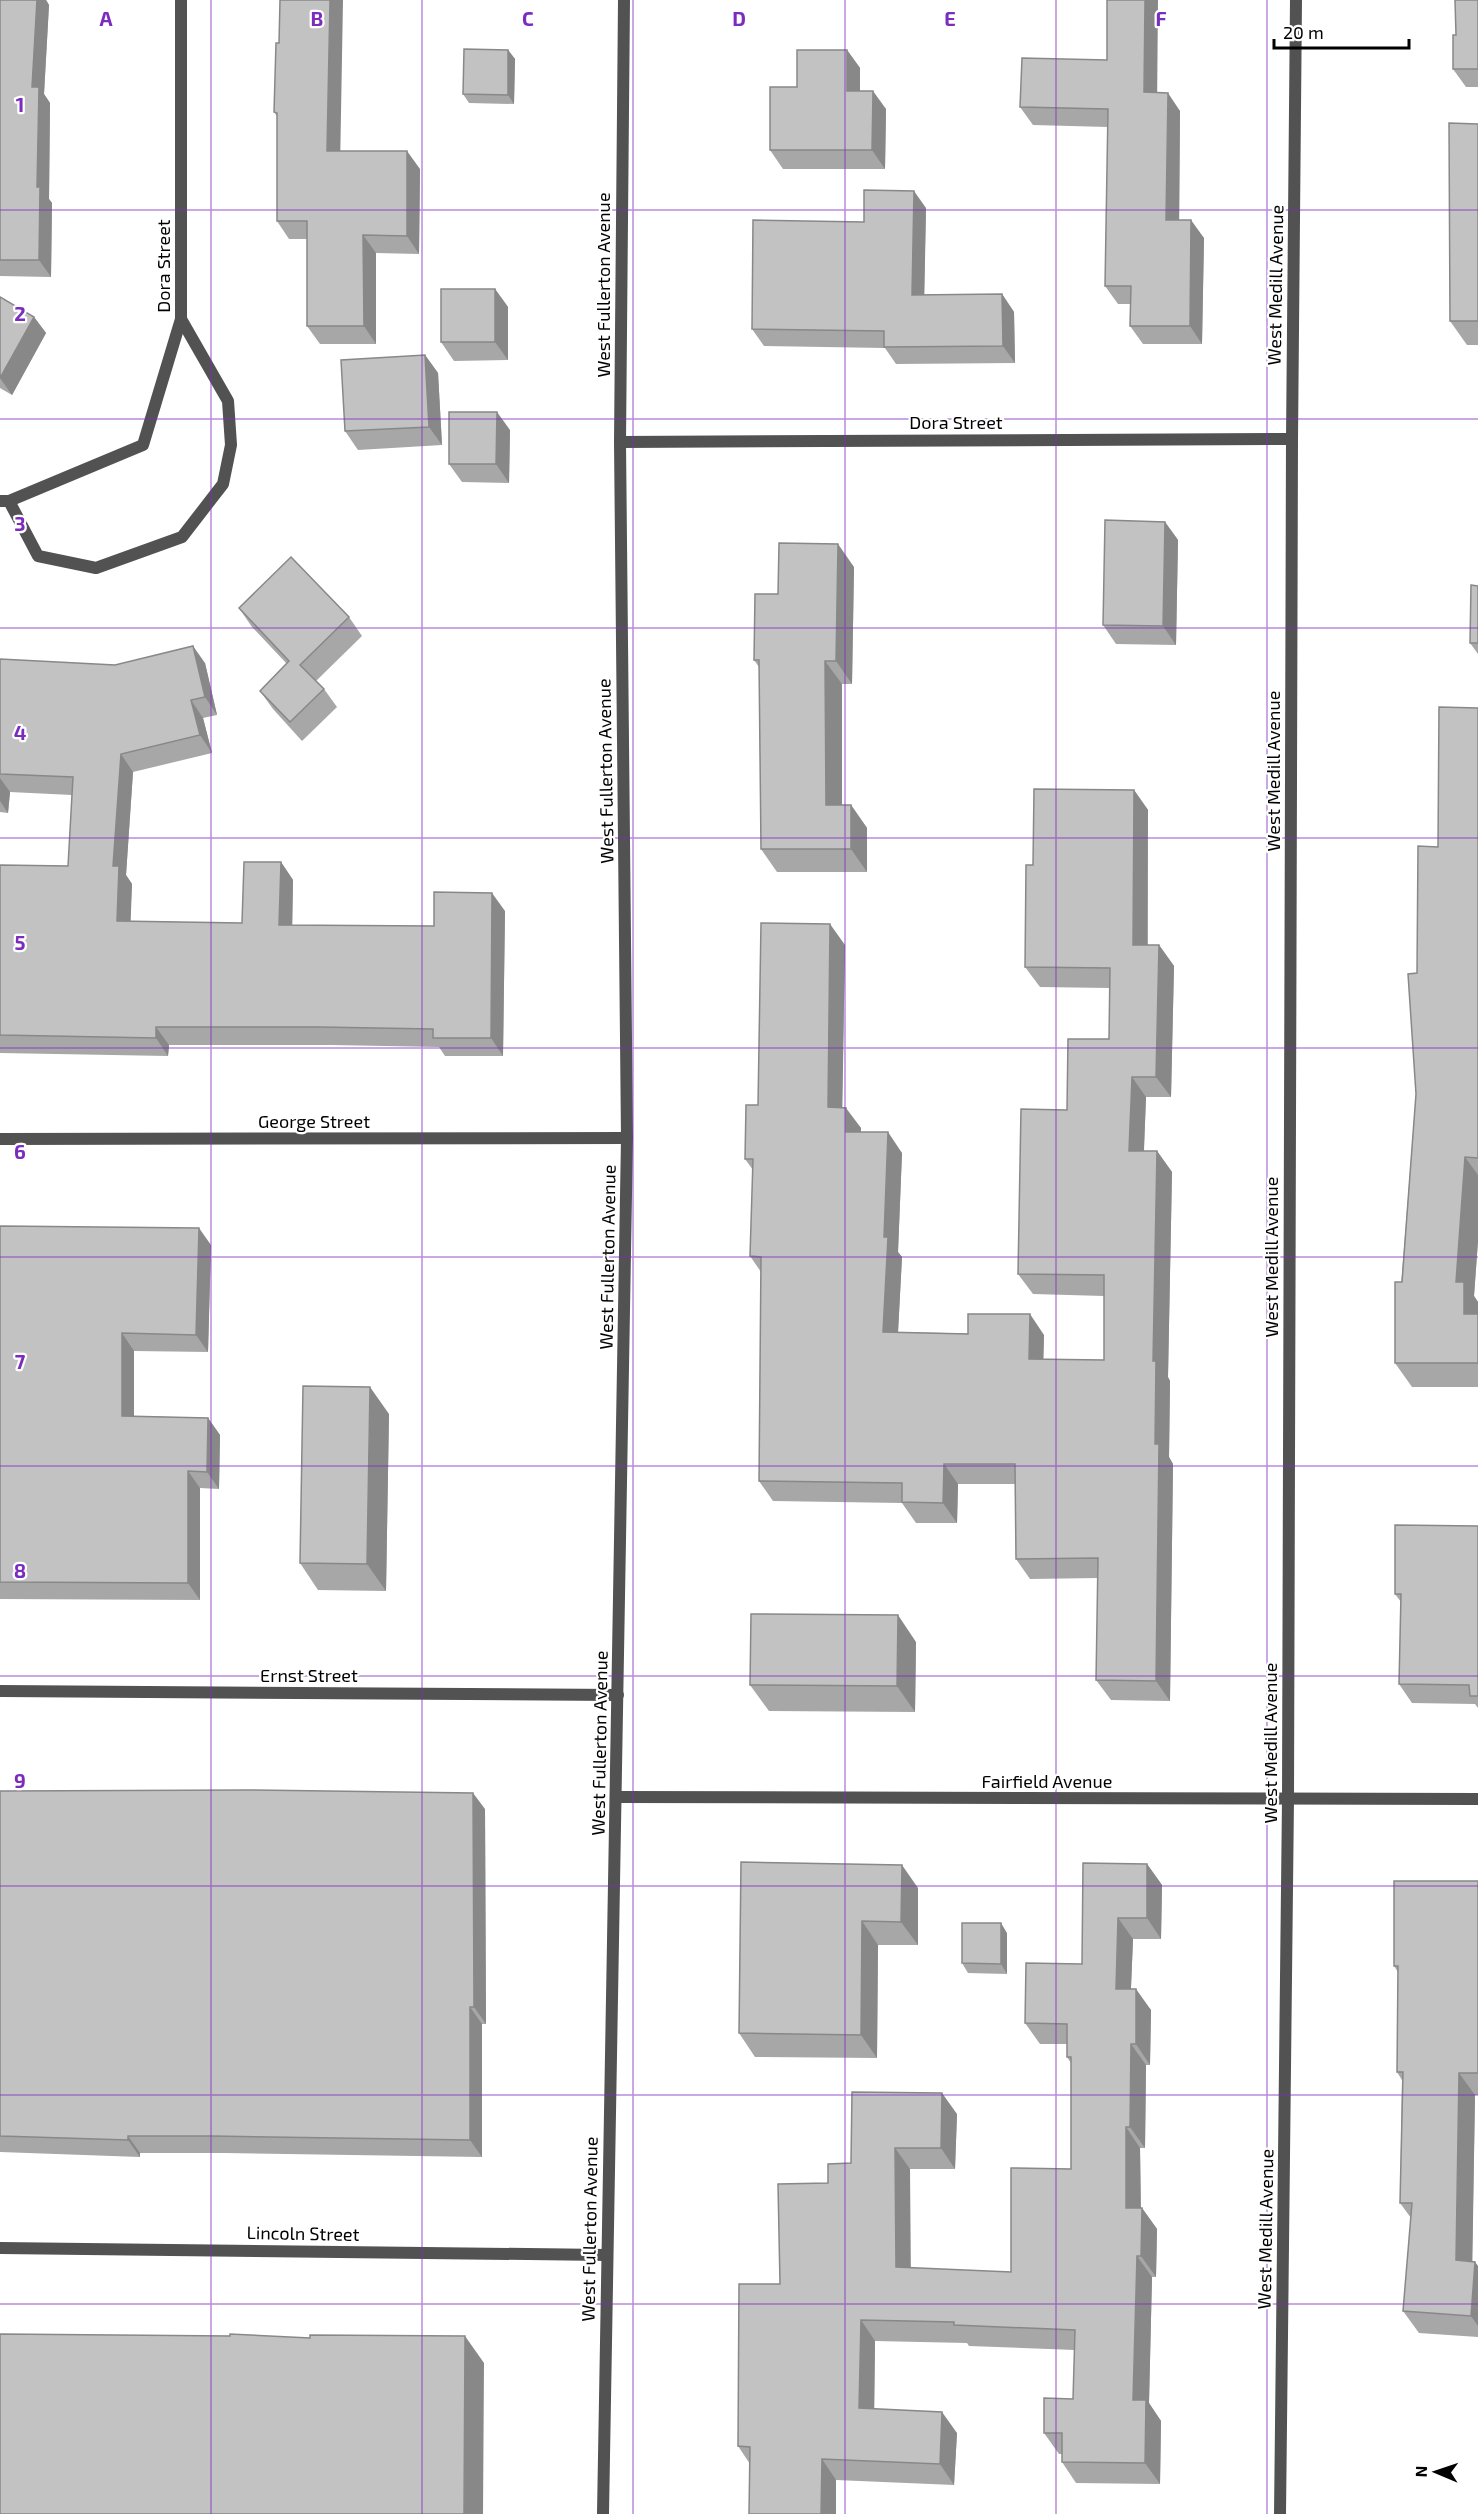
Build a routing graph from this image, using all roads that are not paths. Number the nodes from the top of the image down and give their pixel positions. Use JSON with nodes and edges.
{"nodes":[{"id":1,"x":181,"y":0,"type":"edge"},
{"id":2,"x":624,"y":0,"type":"edge"},
{"id":3,"x":1296,"y":0,"type":"edge"},
{"id":4,"x":182,"y":319,"type":"junction"},
{"id":5,"x":1292,"y":439,"type":"junction"},
{"id":6,"x":620,"y":442,"type":"junction"},
{"id":7,"x":4,"y":501,"type":"edge"},
{"id":8,"x":627,"y":1138,"type":"junction"},
{"id":9,"x":0,"y":1139,"type":"edge"},
{"id":10,"x":0,"y":1691,"type":"edge"},
{"id":11,"x":618,"y":1695,"type":"junction"},
{"id":12,"x":616,"y":1797,"type":"junction"},
{"id":13,"x":1288,"y":1799,"type":"junction"},
{"id":14,"x":1478,"y":1799,"type":"edge"},
{"id":15,"x":0,"y":2248,"type":"edge"},
{"id":16,"x":606,"y":2255,"type":"junction"},
{"id":17,"x":603,"y":2514,"type":"edge"},
{"id":18,"x":1280,"y":2514,"type":"edge"}],
"edges":[{"from":1,"to":4,"type":"street","name":"Dora Street"},
{"from":2,"to":6,"type":"street","name":"West Fullerton Avenue"},
{"from":3,"to":5,"type":"street","name":"West Medill Avenue"},
{"from":4,"to":7,"type":"street","name":"Dora Street"},
{"from":4,"to":7,"type":"street"},
{"from":5,"to":6,"type":"street","name":"Dora Street"},
{"from":5,"to":13,"type":"street","name":"West Medill Avenue"},
{"from":6,"to":8,"type":"street","name":"West Fullerton Avenue"},
{"from":8,"to":9,"type":"street","name":"George Street"},
{"from":8,"to":11,"type":"street","name":"West Fullerton Avenue"},
{"from":10,"to":11,"type":"street","name":"Ernst Street"},
{"from":11,"to":12,"type":"street","name":"West Fullerton Avenue"},
{"from":12,"to":13,"type":"street","name":"Fairfield Avenue"},
{"from":12,"to":16,"type":"street","name":"West Fullerton Avenue"},
{"from":13,"to":14,"type":"street","name":"Fairfield Avenue"},
{"from":13,"to":18,"type":"street","name":"West Medill Avenue"},
{"from":15,"to":16,"type":"street","name":"Lincoln Street"},
{"from":16,"to":17,"type":"street","name":"West Fullerton Avenue"}]}
